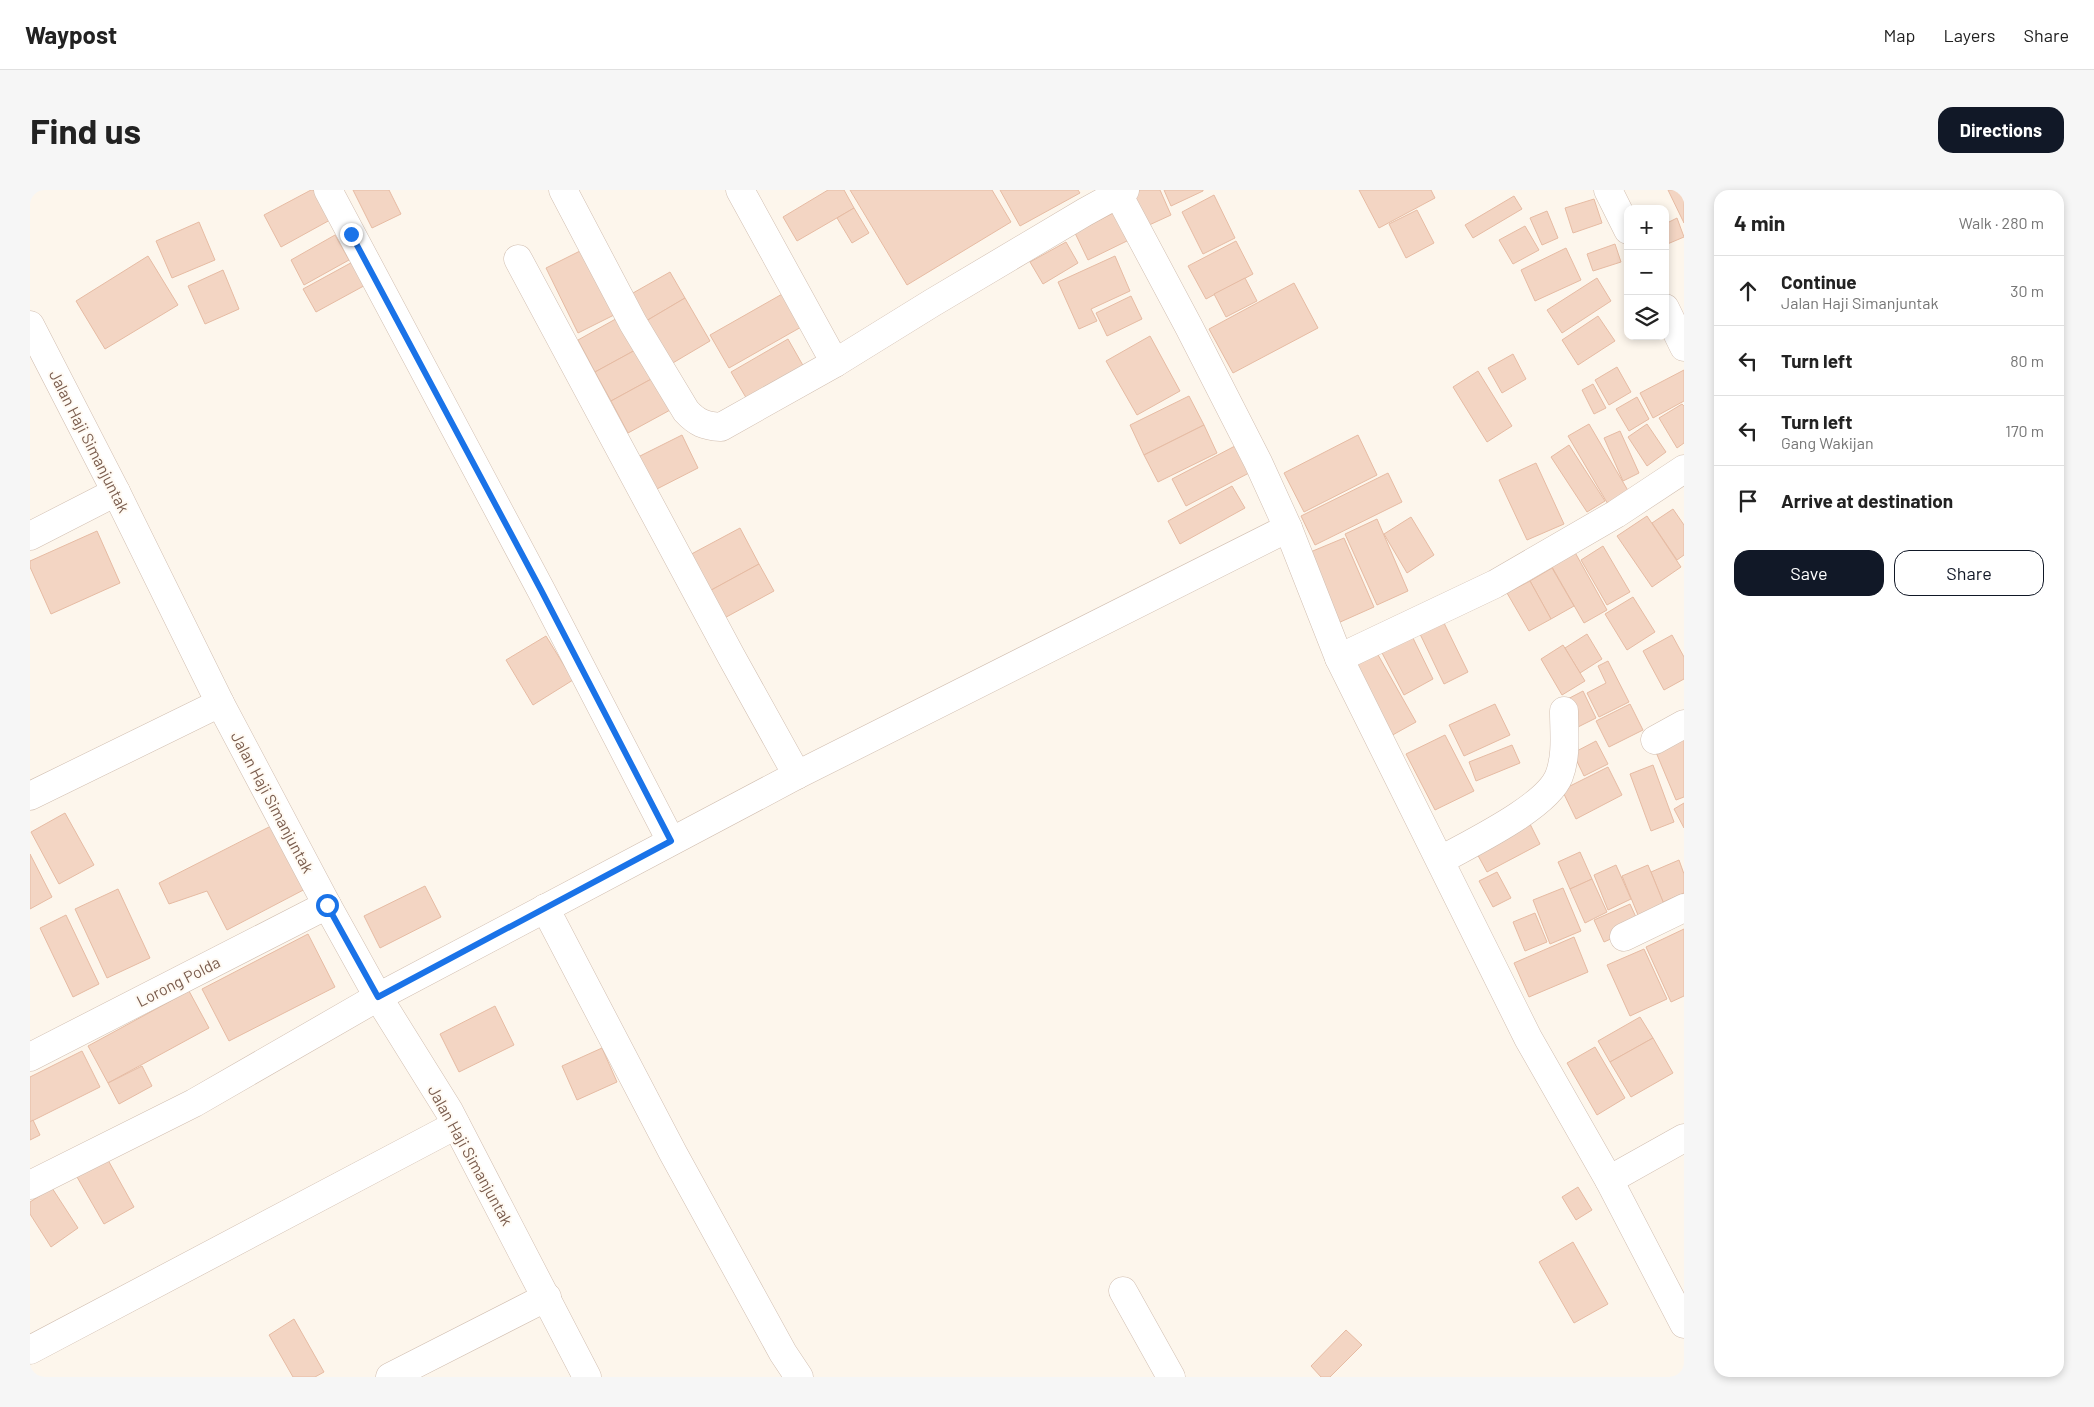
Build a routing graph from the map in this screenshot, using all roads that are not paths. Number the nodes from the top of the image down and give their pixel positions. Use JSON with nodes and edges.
{"nodes":[{"id":1,"x":328,"y":190,"type":"edge"},
{"id":2,"x":563,"y":190,"type":"edge"},
{"id":3,"x":740,"y":190,"type":"edge"},
{"id":4,"x":1608,"y":190,"type":"edge"},
{"id":5,"x":1121,"y":192,"type":"edge"},
{"id":6,"x":1624,"y":222,"type":"edge"},
{"id":7,"x":518,"y":259,"type":"dead end"},
{"id":8,"x":1669,"y":316,"type":"edge"},
{"id":9,"x":30,"y":325,"type":"edge"},
{"id":10,"x":1684,"y":347,"type":"edge"},
{"id":11,"x":835,"y":363,"type":"junction"},
{"id":12,"x":1684,"y":469,"type":"edge"},
{"id":13,"x":116,"y":492,"type":"junction"},
{"id":14,"x":1288,"y":528,"type":"junction"},
{"id":15,"x":30,"y":536,"type":"edge"},
{"id":16,"x":1339,"y":658,"type":"junction"},
{"id":17,"x":220,"y":704,"type":"junction"},
{"id":18,"x":1564,"y":711,"type":"dead end"},
{"id":19,"x":1684,"y":724,"type":"edge"},
{"id":20,"x":1655,"y":740,"type":"dead end"},
{"id":21,"x":797,"y":775,"type":"junction"},
{"id":22,"x":30,"y":796,"type":"edge"},
{"id":23,"x":671,"y":841,"type":"junction"},
{"id":24,"x":1441,"y":860,"type":"junction"},
{"id":25,"x":327,"y":905,"type":"junction"},
{"id":26,"x":545,"y":908,"type":"junction"},
{"id":27,"x":1684,"y":908,"type":"edge"},
{"id":28,"x":1624,"y":937,"type":"dead end"},
{"id":29,"x":378,"y":997,"type":"junction"},
{"id":30,"x":30,"y":1057,"type":"edge"},
{"id":31,"x":456,"y":1125,"type":"junction"},
{"id":32,"x":1684,"y":1138,"type":"edge"},
{"id":33,"x":1609,"y":1180,"type":"junction"},
{"id":34,"x":30,"y":1185,"type":"edge"},
{"id":35,"x":1123,"y":1291,"type":"dead end"},
{"id":36,"x":547,"y":1297,"type":"junction"},
{"id":37,"x":1684,"y":1324,"type":"edge"},
{"id":38,"x":30,"y":1350,"type":"edge"},
{"id":39,"x":390,"y":1377,"type":"edge"},
{"id":40,"x":587,"y":1377,"type":"edge"},
{"id":41,"x":799,"y":1377,"type":"edge"},
{"id":42,"x":1170,"y":1377,"type":"edge"}],
"edges":[{"from":1,"to":23,"type":"street"},
{"from":2,"to":11,"type":"street"},
{"from":3,"to":11,"type":"street"},
{"from":4,"to":6,"type":"street"},
{"from":5,"to":11,"type":"street"},
{"from":5,"to":14,"type":"street"},
{"from":7,"to":21,"type":"street"},
{"from":8,"to":10,"type":"street"},
{"from":9,"to":13,"type":"street","name":"Jalan Haji Simanjuntak"},
{"from":12,"to":16,"type":"street"},
{"from":13,"to":15,"type":"street"},
{"from":13,"to":17,"type":"street","name":"Jalan Haji Simanjuntak"},
{"from":14,"to":16,"type":"street"},
{"from":14,"to":21,"type":"street"},
{"from":16,"to":24,"type":"street"},
{"from":17,"to":22,"type":"street"},
{"from":17,"to":25,"type":"street","name":"Jalan Haji Simanjuntak"},
{"from":18,"to":24,"type":"street"},
{"from":19,"to":20,"type":"street"},
{"from":21,"to":23,"type":"street"},
{"from":23,"to":26,"type":"street"},
{"from":24,"to":33,"type":"street"},
{"from":25,"to":29,"type":"street","name":"Jalan Haji Simanjuntak"},
{"from":25,"to":30,"type":"street","name":"Lorong Polda"},
{"from":26,"to":29,"type":"street"},
{"from":26,"to":41,"type":"street"},
{"from":27,"to":28,"type":"street"},
{"from":29,"to":31,"type":"street","name":"Jalan Haji Simanjuntak"},
{"from":29,"to":34,"type":"street"},
{"from":31,"to":36,"type":"street","name":"Jalan Haji Simanjuntak"},
{"from":31,"to":38,"type":"street"},
{"from":32,"to":33,"type":"street"},
{"from":33,"to":37,"type":"street"},
{"from":35,"to":42,"type":"street"},
{"from":36,"to":39,"type":"street"},
{"from":36,"to":40,"type":"street","name":"Jalan Haji Simanjuntak"}]}
